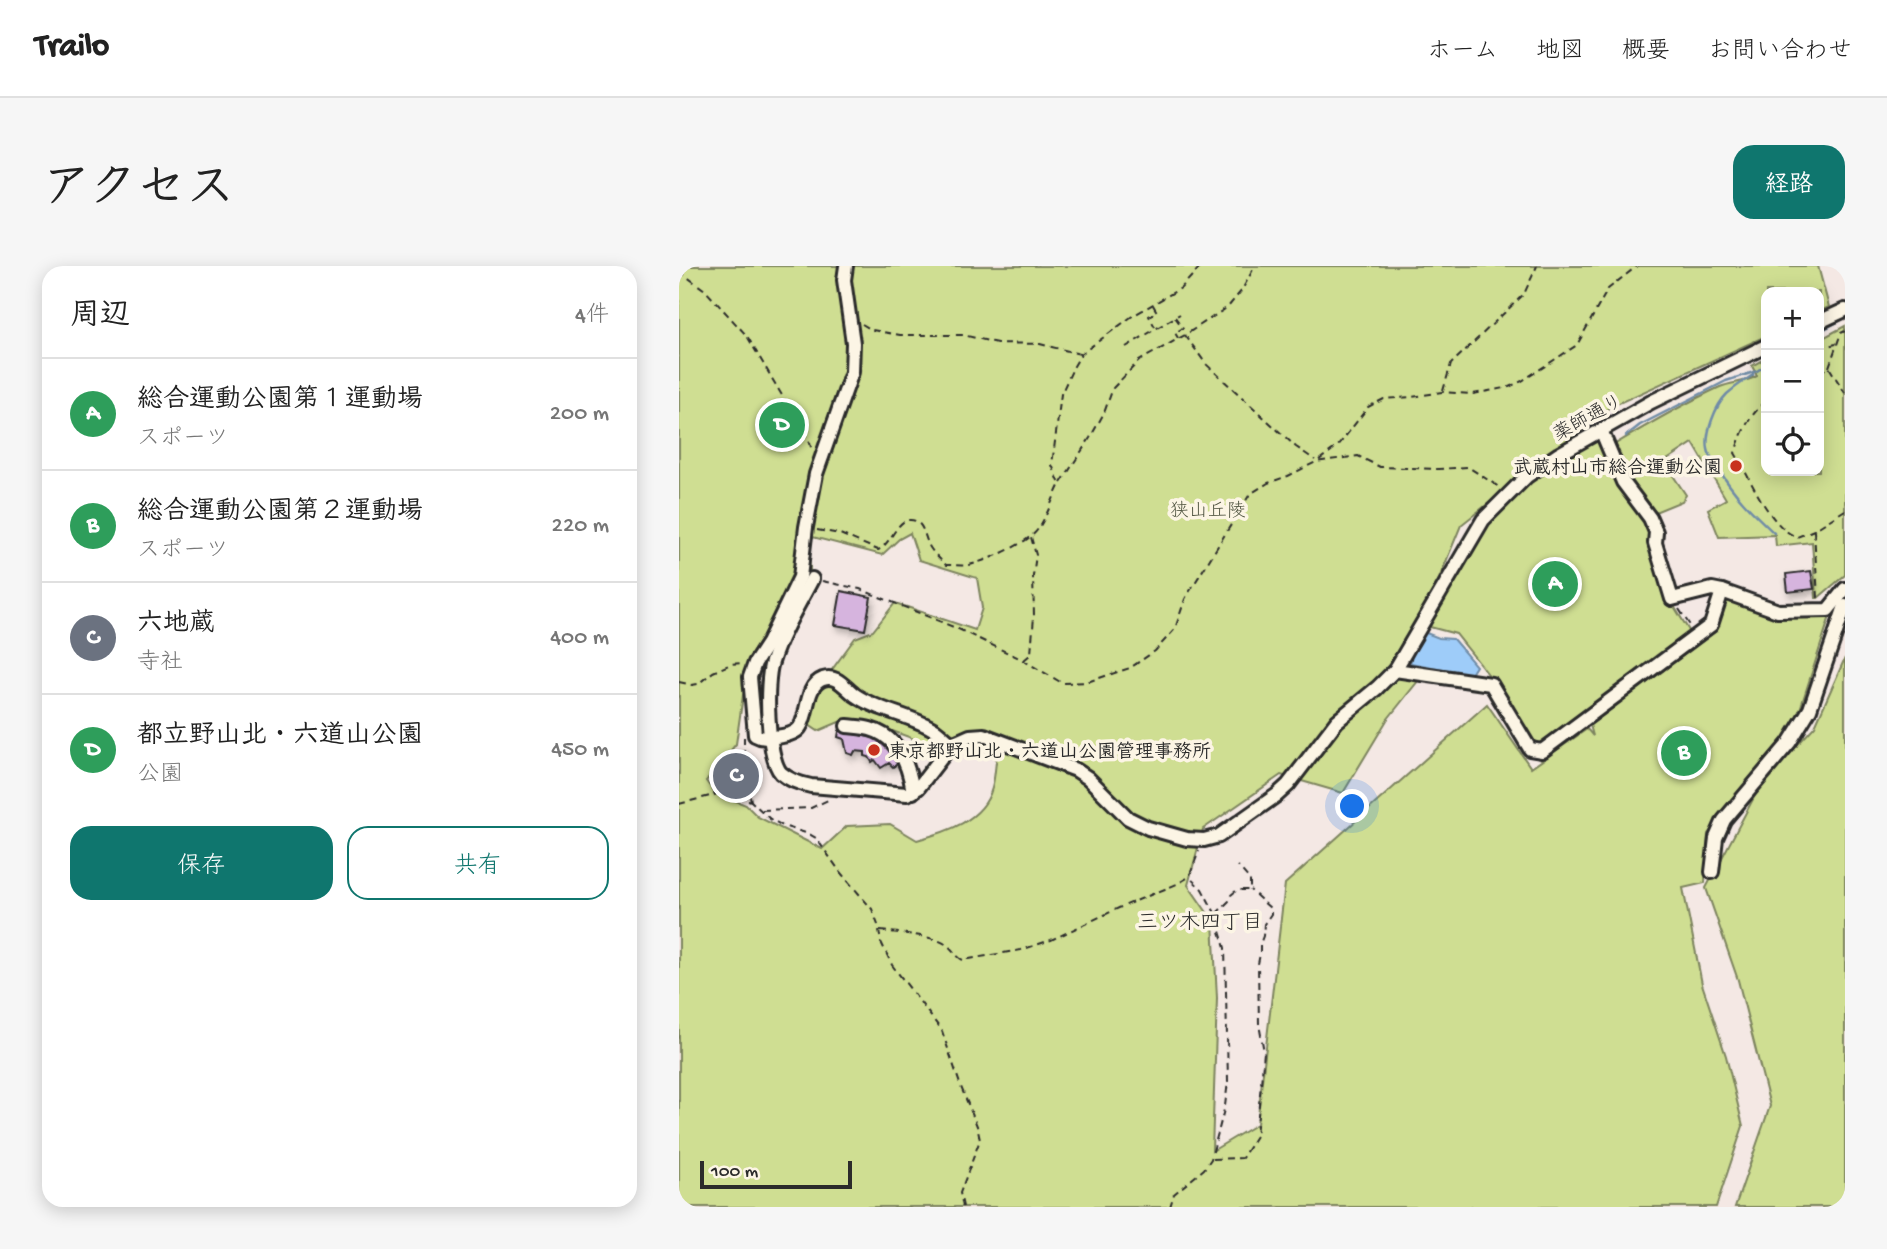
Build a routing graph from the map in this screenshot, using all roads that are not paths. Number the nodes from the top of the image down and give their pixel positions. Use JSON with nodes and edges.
{"nodes":[{"id":1,"x":846,"y":266,"type":"edge"},
{"id":2,"x":1845,"y":310,"type":"edge"},
{"id":3,"x":1824,"y":320,"type":"edge"},
{"id":4,"x":1761,"y":348,"type":"edge"},
{"id":5,"x":1601,"y":430,"type":"junction"},
{"id":6,"x":812,"y":579,"type":"road end"},
{"id":7,"x":1845,"y":589,"type":"edge"},
{"id":8,"x":1722,"y":591,"type":"junction"},
{"id":9,"x":1845,"y":606,"type":"edge"},
{"id":10,"x":1395,"y":670,"type":"junction"},
{"id":11,"x":847,"y":726,"type":"dead end"},
{"id":12,"x":770,"y":738,"type":"junction"},
{"id":13,"x":952,"y":744,"type":"junction"},
{"id":14,"x":913,"y":792,"type":"junction"},
{"id":15,"x":1712,"y":872,"type":"dead end"}],
"edges":[{"from":1,"to":12,"type":"street"},
{"from":2,"to":3,"type":"street"},
{"from":4,"to":5,"type":"street","name":"薬師通り"},
{"from":5,"to":8,"type":"street"},
{"from":5,"to":10,"type":"street","name":"薬師通り"},
{"from":6,"to":12,"type":"street"},
{"from":7,"to":8,"type":"street"},
{"from":8,"to":10,"type":"street"},
{"from":9,"to":15,"type":"street"},
{"from":10,"to":13,"type":"street","name":"薬師通り"},
{"from":11,"to":14,"type":"street"},
{"from":12,"to":13,"type":"street"},
{"from":12,"to":14,"type":"street"},
{"from":13,"to":14,"type":"street"}]}
